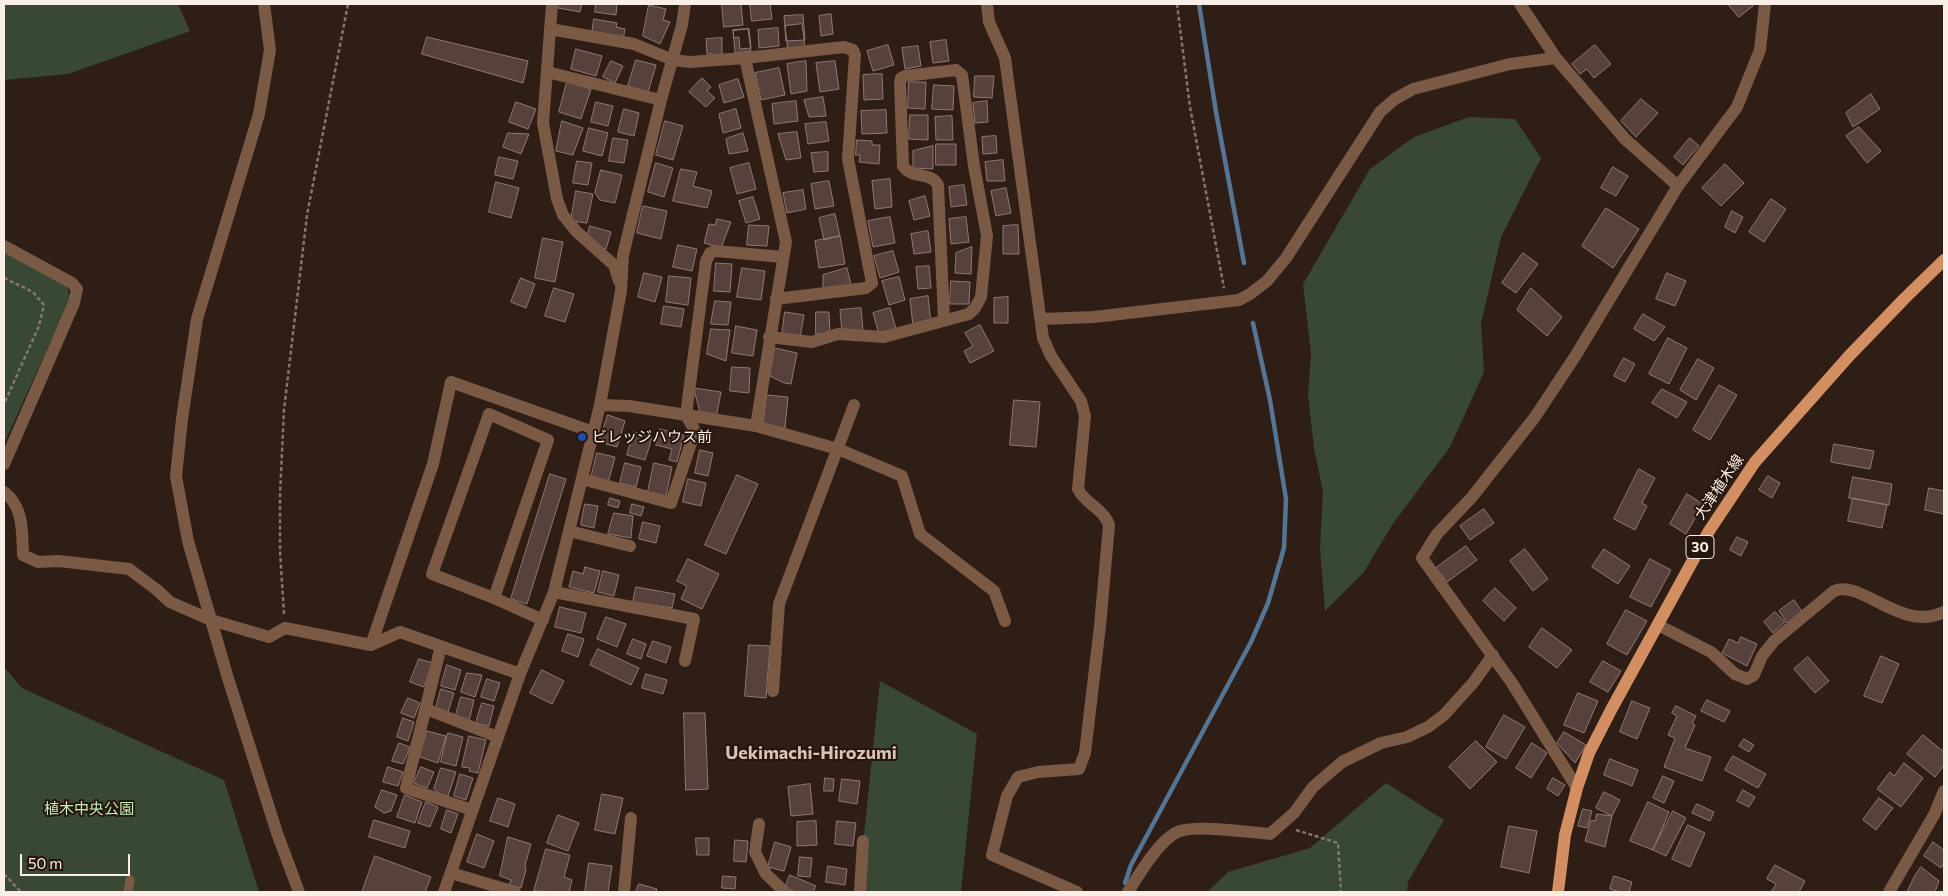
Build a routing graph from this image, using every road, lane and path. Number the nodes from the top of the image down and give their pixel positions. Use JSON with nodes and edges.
{"nodes":[{"id":1,"x":264,"y":4,"type":"edge"},
{"id":2,"x":348,"y":4,"type":"edge"},
{"id":3,"x":552,"y":4,"type":"edge"},
{"id":4,"x":685,"y":4,"type":"edge"},
{"id":5,"x":987,"y":4,"type":"edge"},
{"id":6,"x":1176,"y":4,"type":"edge"},
{"id":7,"x":1520,"y":4,"type":"edge"},
{"id":8,"x":1765,"y":4,"type":"edge"},
{"id":9,"x":550,"y":29,"type":"junction"},
{"id":10,"x":745,"y":58,"type":"junction"},
{"id":11,"x":1556,"y":58,"type":"junction"},
{"id":12,"x":673,"y":60,"type":"junction"},
{"id":13,"x":547,"y":72,"type":"junction"},
{"id":14,"x":660,"y":100,"type":"junction"},
{"id":15,"x":1678,"y":186,"type":"junction"},
{"id":16,"x":4,"y":246,"type":"edge"},
{"id":17,"x":783,"y":256,"type":"junction"},
{"id":18,"x":1944,"y":260,"type":"edge"},
{"id":19,"x":4,"y":278,"type":"edge"},
{"id":20,"x":621,"y":291,"type":"junction"},
{"id":21,"x":776,"y":298,"type":"junction"},
{"id":22,"x":1227,"y":302,"type":"junction"},
{"id":23,"x":1041,"y":319,"type":"junction"},
{"id":24,"x":944,"y":320,"type":"junction"},
{"id":25,"x":769,"y":337,"type":"junction"},
{"id":26,"x":4,"y":404,"type":"edge"},
{"id":27,"x":600,"y":405,"type":"junction"},
{"id":28,"x":854,"y":405,"type":"dead end"},
{"id":29,"x":686,"y":415,"type":"junction"},
{"id":30,"x":756,"y":426,"type":"junction"},
{"id":31,"x":594,"y":432,"type":"junction"},
{"id":32,"x":838,"y":449,"type":"junction"},
{"id":33,"x":4,"y":464,"type":"edge"},
{"id":34,"x":582,"y":479,"type":"junction"},
{"id":35,"x":4,"y":492,"type":"edge"},
{"id":36,"x":569,"y":531,"type":"junction"},
{"id":37,"x":630,"y":546,"type":"dead end"},
{"id":38,"x":554,"y":592,"type":"junction"},
{"id":39,"x":494,"y":598,"type":"junction"},
{"id":40,"x":1944,"y":612,"type":"edge"},
{"id":41,"x":211,"y":620,"type":"junction"},
{"id":42,"x":543,"y":620,"type":"junction"},
{"id":43,"x":1005,"y":622,"type":"dead end"},
{"id":44,"x":1658,"y":625,"type":"junction"},
{"id":45,"x":285,"y":628,"type":"junction"},
{"id":46,"x":371,"y":645,"type":"junction"},
{"id":47,"x":441,"y":646,"type":"junction"},
{"id":48,"x":1493,"y":655,"type":"junction"},
{"id":49,"x":685,"y":661,"type":"dead end"},
{"id":50,"x":520,"y":674,"type":"junction"},
{"id":51,"x":773,"y":692,"type":"dead end"},
{"id":52,"x":426,"y":709,"type":"junction"},
{"id":53,"x":498,"y":738,"type":"junction"},
{"id":54,"x":1576,"y":788,"type":"junction"},
{"id":55,"x":1944,"y":791,"type":"edge"},
{"id":56,"x":472,"y":810,"type":"junction"},
{"id":57,"x":631,"y":818,"type":"dead end"},
{"id":58,"x":759,"y":824,"type":"dead end"},
{"id":59,"x":1280,"y":825,"type":"junction"},
{"id":60,"x":863,"y":841,"type":"dead end"},
{"id":61,"x":452,"y":873,"type":"junction"},
{"id":62,"x":4,"y":874,"type":"edge"},
{"id":63,"x":130,"y":880,"type":"dead end"},
{"id":64,"x":1071,"y":891,"type":"edge"},
{"id":65,"x":21,"y":892,"type":"edge"},
{"id":66,"x":128,"y":892,"type":"edge"},
{"id":67,"x":299,"y":892,"type":"edge"},
{"id":68,"x":444,"y":892,"type":"edge"},
{"id":69,"x":515,"y":892,"type":"edge"},
{"id":70,"x":624,"y":892,"type":"edge"},
{"id":71,"x":786,"y":892,"type":"edge"},
{"id":72,"x":860,"y":892,"type":"edge"},
{"id":73,"x":1128,"y":892,"type":"edge"},
{"id":74,"x":1341,"y":892,"type":"edge"},
{"id":75,"x":1558,"y":892,"type":"edge"},
{"id":76,"x":1889,"y":892,"type":"edge"}],
"edges":[{"from":1,"to":41,"type":"street"},
{"from":2,"to":45,"type":"path"},
{"from":3,"to":9,"type":"street"},
{"from":4,"to":12,"type":"street"},
{"from":5,"to":23,"type":"street"},
{"from":6,"to":22,"type":"path"},
{"from":7,"to":11,"type":"street"},
{"from":8,"to":15,"type":"street"},
{"from":9,"to":12,"type":"street"},
{"from":9,"to":13,"type":"street"},
{"from":10,"to":12,"type":"street"},
{"from":10,"to":17,"type":"street"},
{"from":10,"to":21,"type":"street"},
{"from":11,"to":15,"type":"street"},
{"from":11,"to":22,"type":"street"},
{"from":12,"to":14,"type":"street"},
{"from":13,"to":14,"type":"street"},
{"from":13,"to":20,"type":"street"},
{"from":14,"to":20,"type":"street"},
{"from":15,"to":48,"type":"street"},
{"from":16,"to":33,"type":"street"},
{"from":17,"to":21,"type":"street"},
{"from":17,"to":29,"type":"street"},
{"from":18,"to":44,"type":"main road","name":"大津植木線","number":"30"},
{"from":19,"to":26,"type":"path"},
{"from":20,"to":27,"type":"street"},
{"from":21,"to":25,"type":"street"},
{"from":22,"to":23,"type":"street"},
{"from":23,"to":64,"type":"street"},
{"from":24,"to":24,"type":"street"},
{"from":24,"to":25,"type":"street"},
{"from":25,"to":30,"type":"street"},
{"from":27,"to":29,"type":"street"},
{"from":27,"to":31,"type":"street"},
{"from":28,"to":32,"type":"street"},
{"from":29,"to":30,"type":"street"},
{"from":29,"to":34,"type":"street"},
{"from":30,"to":32,"type":"street"},
{"from":31,"to":34,"type":"street"},
{"from":31,"to":46,"type":"street"},
{"from":32,"to":43,"type":"street"},
{"from":32,"to":51,"type":"street"},
{"from":34,"to":36,"type":"street"},
{"from":35,"to":41,"type":"street"},
{"from":36,"to":37,"type":"street"},
{"from":36,"to":38,"type":"street"},
{"from":38,"to":42,"type":"street"},
{"from":38,"to":49,"type":"street"},
{"from":39,"to":39,"type":"street"},
{"from":39,"to":42,"type":"street"},
{"from":40,"to":44,"type":"street"},
{"from":41,"to":45,"type":"street"},
{"from":41,"to":67,"type":"street"},
{"from":42,"to":50,"type":"street"},
{"from":44,"to":54,"type":"main road","name":"大津植木線","number":"30"},
{"from":45,"to":46,"type":"street"},
{"from":46,"to":47,"type":"street"},
{"from":47,"to":50,"type":"street"},
{"from":47,"to":52,"type":"street"},
{"from":48,"to":54,"type":"street"},
{"from":48,"to":59,"type":"street"},
{"from":50,"to":53,"type":"street"},
{"from":52,"to":53,"type":"street"},
{"from":52,"to":56,"type":"street"},
{"from":53,"to":56,"type":"street"},
{"from":54,"to":75,"type":"main road","name":"大津植木線","number":"30"},
{"from":55,"to":76,"type":"street"},
{"from":56,"to":61,"type":"street"},
{"from":57,"to":70,"type":"street"},
{"from":58,"to":71,"type":"street"},
{"from":59,"to":73,"type":"street"},
{"from":59,"to":74,"type":"path"},
{"from":60,"to":72,"type":"street"},
{"from":61,"to":68,"type":"street"},
{"from":61,"to":69,"type":"street"},
{"from":62,"to":65,"type":"path"},
{"from":63,"to":66,"type":"lane"}]}
